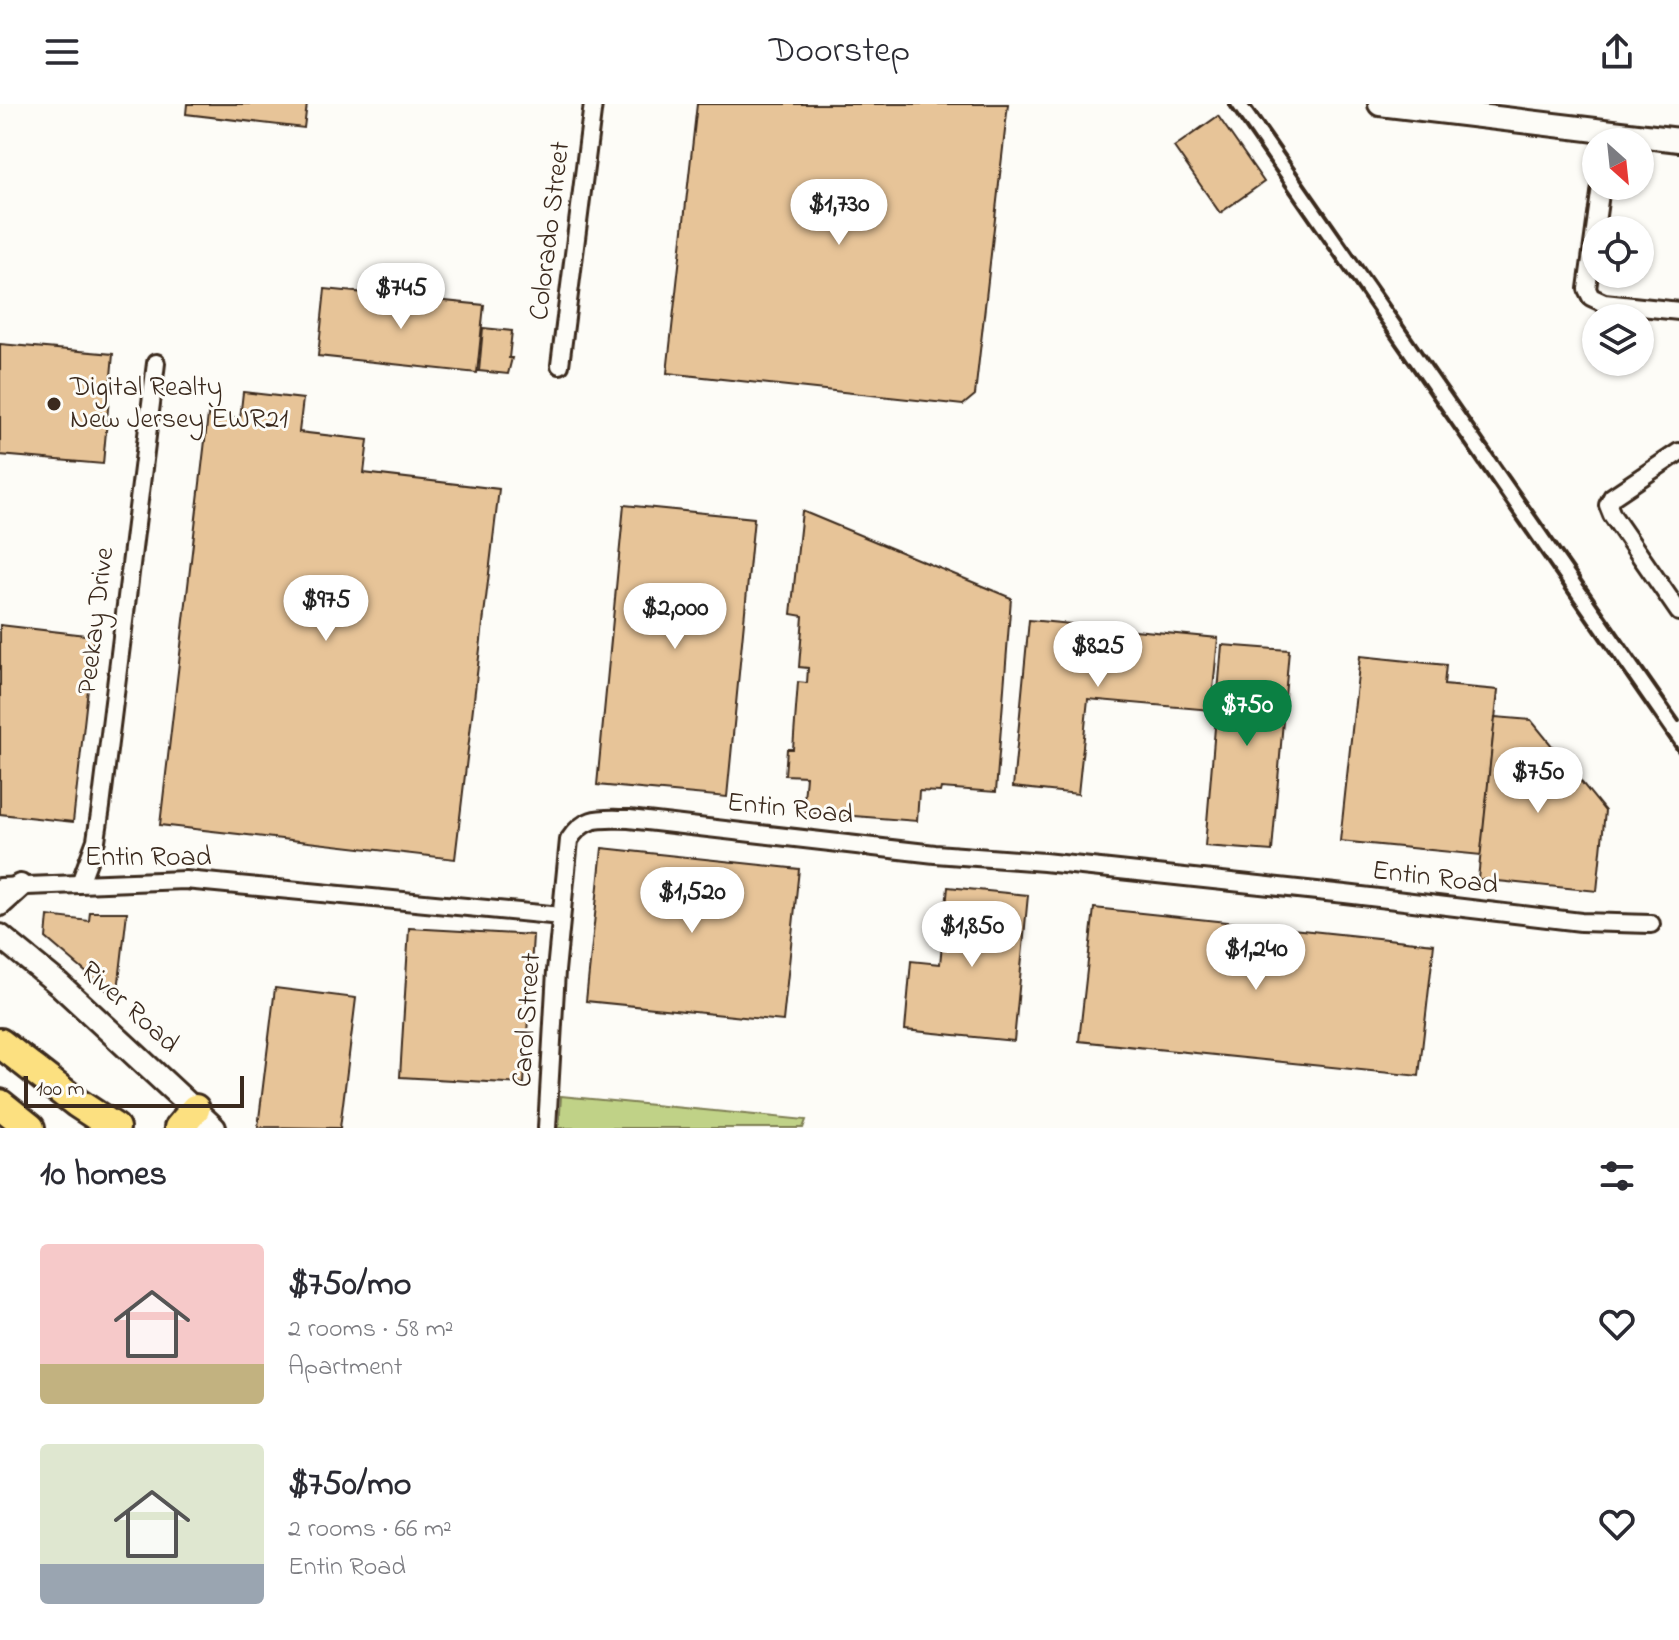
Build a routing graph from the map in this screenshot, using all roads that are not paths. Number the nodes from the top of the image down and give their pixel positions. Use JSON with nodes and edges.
{"nodes":[{"id":1,"x":593,"y":104,"type":"edge"},
{"id":2,"x":1380,"y":104,"type":"edge"},
{"id":3,"x":1582,"y":132,"type":"edge"},
{"id":4,"x":1654,"y":139,"type":"edge"},
{"id":5,"x":1679,"y":140,"type":"edge"},
{"id":6,"x":1599,"y":200,"type":"edge"},
{"id":7,"x":1679,"y":311,"type":"edge"},
{"id":8,"x":156,"y":363,"type":"dead end"},
{"id":9,"x":560,"y":365,"type":"dead end"},
{"id":10,"x":1679,"y":452,"type":"edge"},
{"id":11,"x":1679,"y":612,"type":"edge"},
{"id":12,"x":80,"y":883,"type":"junction"},
{"id":13,"x":10,"y":887,"type":"edge"},
{"id":14,"x":0,"y":904,"type":"edge"},
{"id":15,"x":561,"y":916,"type":"junction"},
{"id":16,"x":0,"y":920,"type":"edge"},
{"id":17,"x":1651,"y":924,"type":"dead end"},
{"id":18,"x":8,"y":942,"type":"edge"},
{"id":19,"x":0,"y":1043,"type":"edge"},
{"id":20,"x":0,"y":1062,"type":"edge"},
{"id":21,"x":0,"y":1104,"type":"edge"},
{"id":22,"x":196,"y":1122,"type":"edge"},
{"id":23,"x":30,"y":1128,"type":"edge"},
{"id":24,"x":83,"y":1128,"type":"edge"},
{"id":25,"x":115,"y":1128,"type":"edge"},
{"id":26,"x":547,"y":1128,"type":"edge"}],
"edges":[{"from":1,"to":9,"type":"street","name":"Colorado Street"},
{"from":2,"to":3,"type":"street"},
{"from":4,"to":5,"type":"street"},
{"from":6,"to":7,"type":"street"},
{"from":8,"to":12,"type":"street","name":"Peekay Drive"},
{"from":10,"to":11,"type":"street"},
{"from":12,"to":13,"type":"street","name":"Entin Road"},
{"from":12,"to":15,"type":"street","name":"Entin Road"},
{"from":13,"to":14,"type":"street"},
{"from":15,"to":17,"type":"street","name":"Entin Road"},
{"from":15,"to":26,"type":"street","name":"Carol Street"},
{"from":16,"to":18,"type":"street"},
{"from":18,"to":22,"type":"street","name":"River Road"},
{"from":19,"to":25,"type":"highway"},
{"from":20,"to":24,"type":"highway"},
{"from":21,"to":23,"type":"highway"}]}
